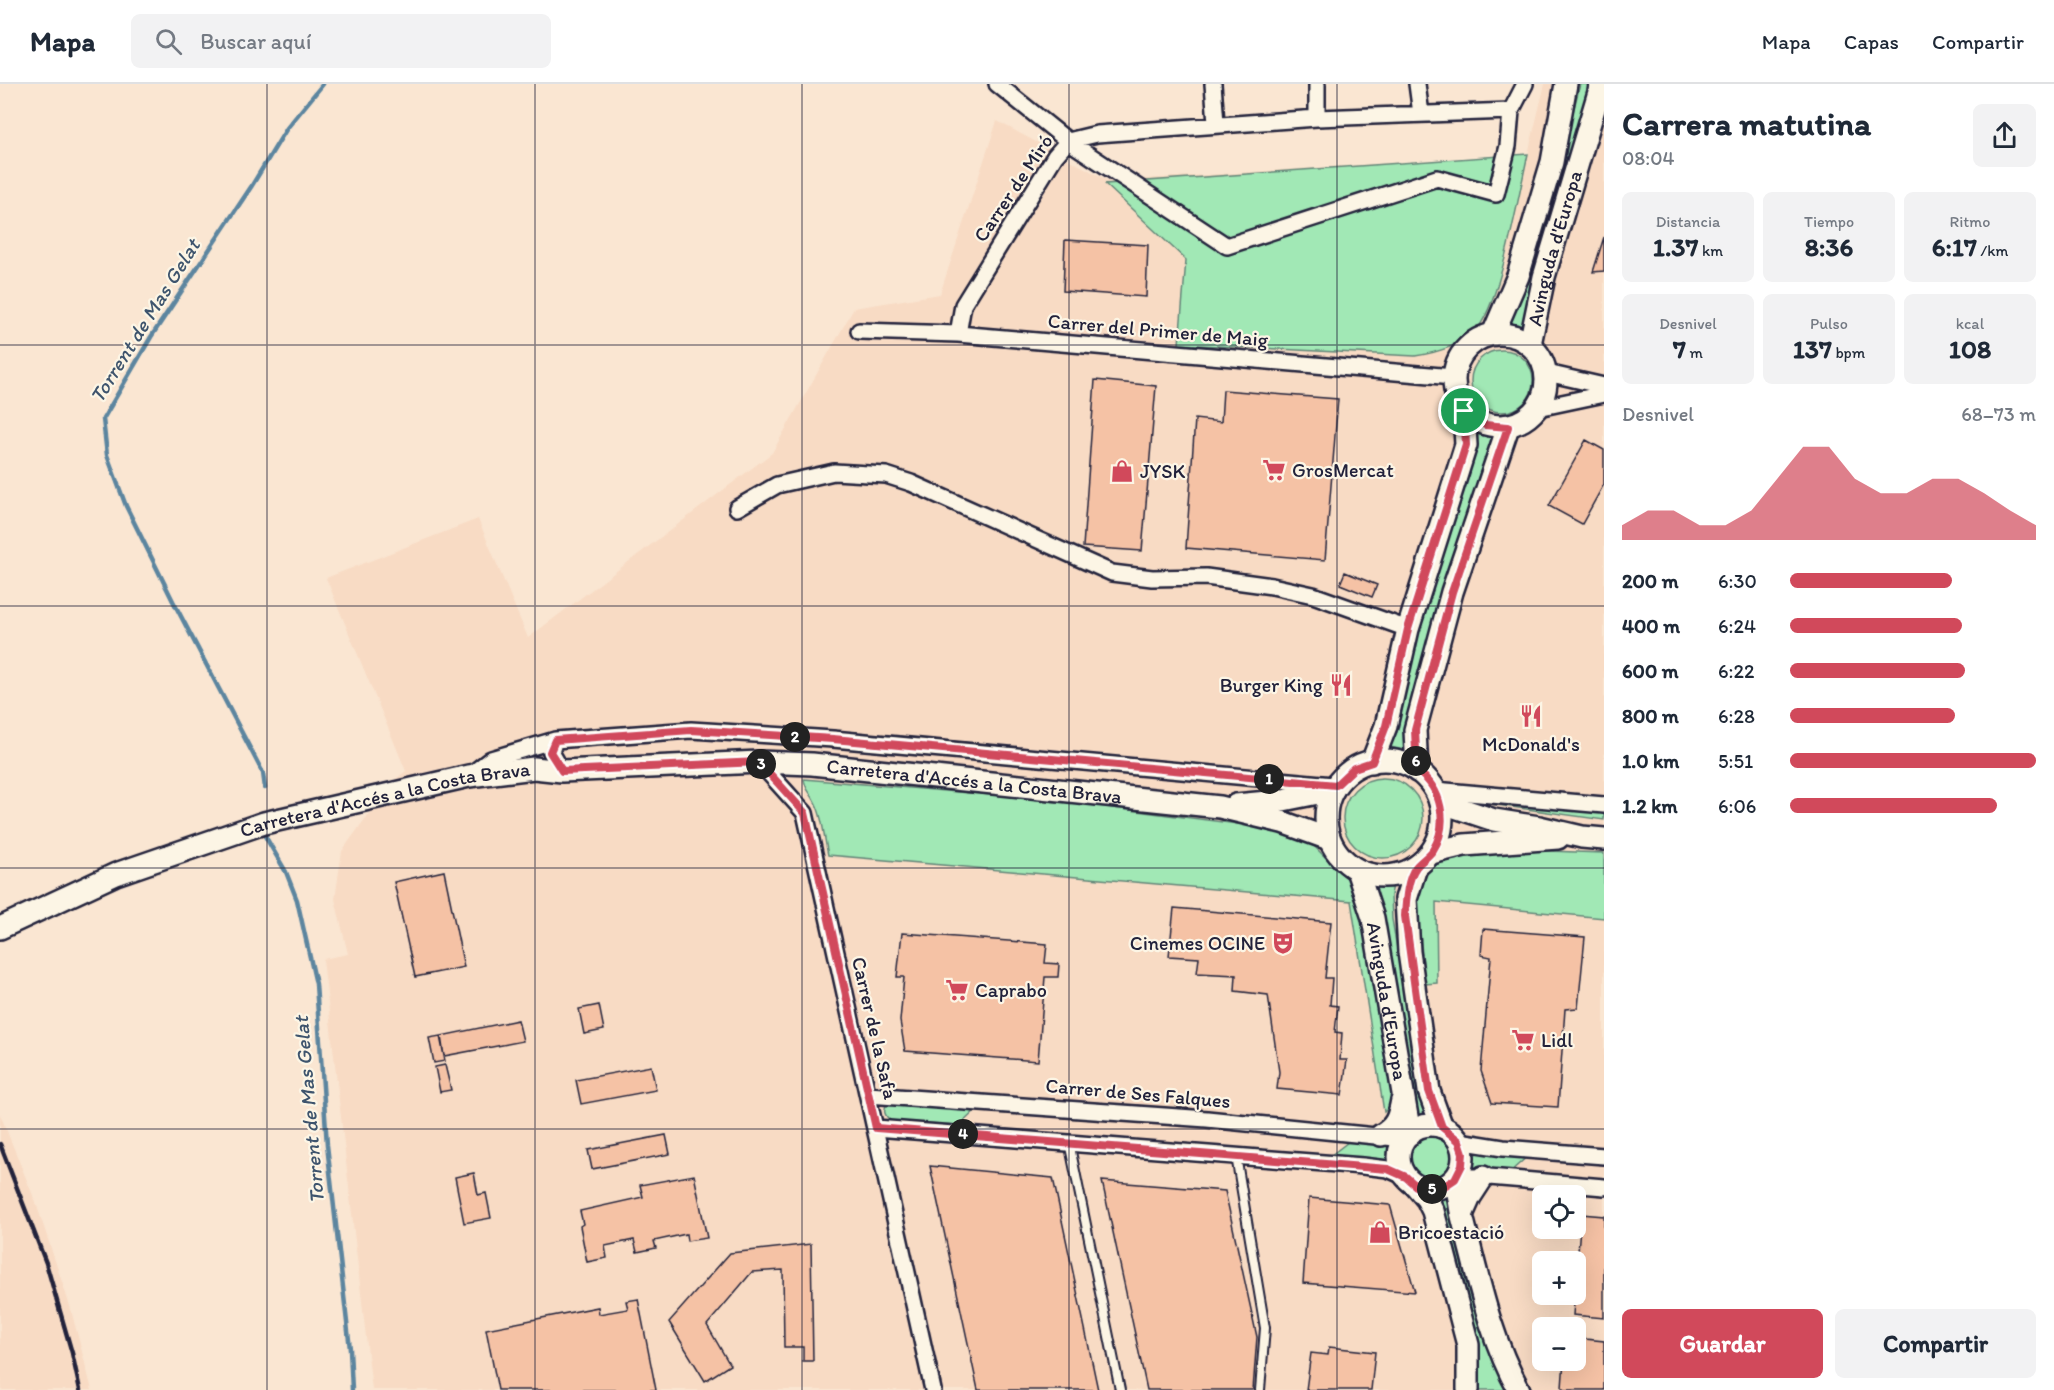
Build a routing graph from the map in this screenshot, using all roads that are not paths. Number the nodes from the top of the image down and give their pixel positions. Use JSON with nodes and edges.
{"nodes":[{"id":1,"x":997,"y":84,"type":"edge"},
{"id":2,"x":1213,"y":84,"type":"edge"},
{"id":3,"x":1317,"y":84,"type":"edge"},
{"id":4,"x":1417,"y":84,"type":"edge"},
{"id":5,"x":1525,"y":84,"type":"edge"},
{"id":6,"x":1566,"y":84,"type":"edge"},
{"id":7,"x":1600,"y":84,"type":"edge"},
{"id":8,"x":1511,"y":111,"type":"junction"},
{"id":9,"x":1421,"y":114,"type":"junction"},
{"id":10,"x":1317,"y":118,"type":"junction"},
{"id":11,"x":1216,"y":123,"type":"junction"},
{"id":12,"x":1068,"y":141,"type":"junction"},
{"id":13,"x":859,"y":331,"type":"dead end"},
{"id":14,"x":958,"y":334,"type":"junction"},
{"id":15,"x":1493,"y":334,"type":"junction"},
{"id":16,"x":1530,"y":344,"type":"junction"},
{"id":17,"x":1547,"y":373,"type":"junction"},
{"id":18,"x":1453,"y":377,"type":"junction"},
{"id":19,"x":1604,"y":386,"type":"edge"},
{"id":20,"x":1604,"y":394,"type":"edge"},
{"id":21,"x":1538,"y":408,"type":"junction"},
{"id":22,"x":1464,"y":411,"type":"junction"},
{"id":23,"x":1508,"y":427,"type":"junction"},
{"id":24,"x":737,"y":508,"type":"dead end"},
{"id":25,"x":1408,"y":629,"type":"junction"},
{"id":26,"x":555,"y":740,"type":"junction"},
{"id":27,"x":759,"y":762,"type":"junction"},
{"id":28,"x":1372,"y":762,"type":"junction"},
{"id":29,"x":562,"y":771,"type":"junction"},
{"id":30,"x":1417,"y":771,"type":"junction"},
{"id":31,"x":469,"y":776,"type":"junction"},
{"id":32,"x":1335,"y":788,"type":"junction"},
{"id":33,"x":1437,"y":796,"type":"junction"},
{"id":34,"x":1604,"y":805,"type":"edge"},
{"id":35,"x":1220,"y":807,"type":"junction"},
{"id":36,"x":1582,"y":837,"type":"junction"},
{"id":37,"x":1329,"y":839,"type":"junction"},
{"id":38,"x":1604,"y":839,"type":"edge"},
{"id":39,"x":1423,"y":860,"type":"junction"},
{"id":40,"x":1357,"y":870,"type":"junction"},
{"id":41,"x":0,"y":928,"type":"edge"},
{"id":42,"x":868,"y":1095,"type":"junction"},
{"id":43,"x":1403,"y":1097,"type":"junction"},
{"id":44,"x":1442,"y":1127,"type":"junction"},
{"id":45,"x":876,"y":1128,"type":"junction"},
{"id":46,"x":1381,"y":1135,"type":"junction"},
{"id":47,"x":1407,"y":1136,"type":"junction"},
{"id":48,"x":1459,"y":1141,"type":"junction"},
{"id":49,"x":1069,"y":1142,"type":"junction"},
{"id":50,"x":1236,"y":1156,"type":"junction"},
{"id":51,"x":1604,"y":1156,"type":"edge"},
{"id":52,"x":1483,"y":1177,"type":"junction"},
{"id":53,"x":1456,"y":1178,"type":"junction"},
{"id":54,"x":1411,"y":1181,"type":"junction"},
{"id":55,"x":1604,"y":1187,"type":"edge"},
{"id":56,"x":1462,"y":1216,"type":"junction"},
{"id":57,"x":1469,"y":1369,"type":"junction"},
{"id":58,"x":933,"y":1390,"type":"edge"},
{"id":59,"x":1120,"y":1390,"type":"edge"},
{"id":60,"x":1260,"y":1390,"type":"edge"},
{"id":61,"x":1461,"y":1390,"type":"edge"},
{"id":62,"x":1468,"y":1390,"type":"edge"},
{"id":63,"x":1519,"y":1390,"type":"edge"}],
"edges":[{"from":1,"to":12,"type":"street"},
{"from":2,"to":11,"type":"street"},
{"from":3,"to":10,"type":"street"},
{"from":4,"to":9,"type":"street"},
{"from":5,"to":8,"type":"street"},
{"from":6,"to":15,"type":"street","name":"Avinguda d'Europa"},
{"from":7,"to":16,"type":"street","name":"Avinguda d'Europa"},
{"from":8,"to":9,"type":"street","name":"Carrer de Miró"},
{"from":8,"to":12,"type":"street"},
{"from":9,"to":10,"type":"street","name":"Carrer de Miró"},
{"from":10,"to":11,"type":"street","name":"Carrer de Miró"},
{"from":11,"to":12,"type":"street","name":"Carrer de Miró"},
{"from":12,"to":14,"type":"street","name":"Carrer de Miró"},
{"from":13,"to":14,"type":"street","name":"Carrer del Primer de Maig"},
{"from":14,"to":18,"type":"street","name":"Carrer del Primer de Maig"},
{"from":15,"to":16,"type":"street"},
{"from":15,"to":18,"type":"street"},
{"from":16,"to":17,"type":"street"},
{"from":17,"to":19,"type":"street"},
{"from":17,"to":21,"type":"street"},
{"from":18,"to":22,"type":"street"},
{"from":20,"to":21,"type":"street"},
{"from":21,"to":23,"type":"street"},
{"from":22,"to":23,"type":"street"},
{"from":22,"to":25,"type":"street"},
{"from":23,"to":30,"type":"street"},
{"from":24,"to":25,"type":"street"},
{"from":25,"to":28,"type":"street"},
{"from":26,"to":29,"type":"street"},
{"from":26,"to":31,"type":"street"},
{"from":26,"to":32,"type":"street"},
{"from":27,"to":29,"type":"street","name":"Carretera d'Accés a la Costa Brava"},
{"from":27,"to":35,"type":"street","name":"Carretera d'Accés a la Costa Brava"},
{"from":27,"to":42,"type":"street","name":"Carrer de la Safa"},
{"from":28,"to":30,"type":"street"},
{"from":28,"to":32,"type":"street"},
{"from":29,"to":31,"type":"street","name":"Carretera d'Accés a la Costa Brava"},
{"from":30,"to":33,"type":"street"},
{"from":31,"to":41,"type":"street","name":"Carretera d'Accés a la Costa Brava"},
{"from":32,"to":35,"type":"street","name":"Carretera d'Accés a la Costa Brava"},
{"from":32,"to":37,"type":"street"},
{"from":33,"to":34,"type":"street"},
{"from":33,"to":36,"type":"street"},
{"from":33,"to":39,"type":"street"},
{"from":35,"to":37,"type":"street","name":"Carretera d'Accés a la Costa Brava"},
{"from":36,"to":38,"type":"street"},
{"from":36,"to":39,"type":"street"},
{"from":37,"to":40,"type":"street"},
{"from":39,"to":40,"type":"street"},
{"from":39,"to":44,"type":"street","name":"Avinguda d'Europa"},
{"from":40,"to":43,"type":"street","name":"Avinguda d'Europa"},
{"from":42,"to":45,"type":"street","name":"Carrer de la Safa"},
{"from":42,"to":46,"type":"street","name":"Carrer de Ses Falques"},
{"from":43,"to":46,"type":"street"},
{"from":43,"to":47,"type":"street","name":"Avinguda d'Europa"},
{"from":44,"to":47,"type":"street"},
{"from":44,"to":48,"type":"street"},
{"from":45,"to":49,"type":"street"},
{"from":45,"to":58,"type":"street","name":"Carrer de la Safa"},
{"from":46,"to":47,"type":"street","name":"Carrer de Ses Falques"},
{"from":47,"to":54,"type":"street"},
{"from":48,"to":51,"type":"street"},
{"from":48,"to":53,"type":"street"},
{"from":49,"to":50,"type":"street"},
{"from":49,"to":59,"type":"lane"},
{"from":50,"to":54,"type":"street"},
{"from":50,"to":60,"type":"lane"},
{"from":52,"to":53,"type":"street"},
{"from":52,"to":55,"type":"street"},
{"from":52,"to":56,"type":"street"},
{"from":53,"to":54,"type":"street"},
{"from":53,"to":56,"type":"street"},
{"from":54,"to":57,"type":"street"},
{"from":56,"to":63,"type":"street"},
{"from":57,"to":61,"type":"street"},
{"from":57,"to":62,"type":"street"}]}
